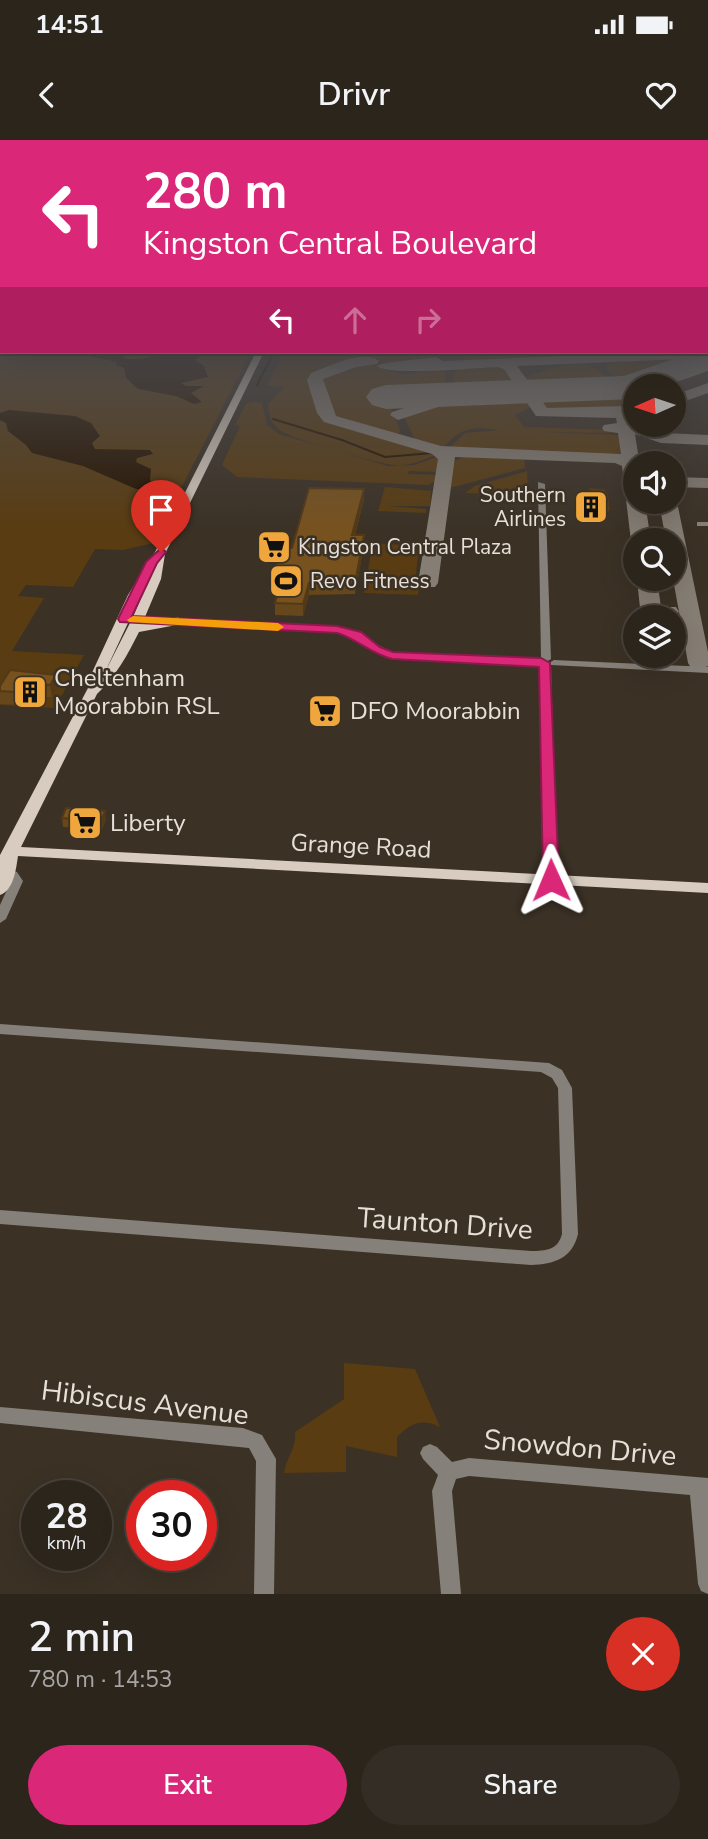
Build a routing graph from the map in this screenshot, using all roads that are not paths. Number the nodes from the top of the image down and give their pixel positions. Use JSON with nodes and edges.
{"nodes":[{"id":1,"x":238,"y":396,"type":"edge"},
{"id":2,"x":541,"y":484,"type":"dead end"},
{"id":3,"x":160,"y":553,"type":"junction"},
{"id":4,"x":148,"y":597,"type":"junction"},
{"id":5,"x":172,"y":621,"type":"junction"},
{"id":6,"x":131,"y":623,"type":"junction"},
{"id":7,"x":547,"y":662,"type":"junction"},
{"id":8,"x":708,"y":670,"type":"edge"},
{"id":9,"x":11,"y":851,"type":"junction"},
{"id":10,"x":4,"y":869,"type":"edge"},
{"id":11,"x":551,"y":880,"type":"junction"},
{"id":12,"x":708,"y":888,"type":"edge"},
{"id":13,"x":0,"y":890,"type":"edge"},
{"id":14,"x":0,"y":919,"type":"edge"},
{"id":15,"x":0,"y":1029,"type":"edge"},
{"id":16,"x":0,"y":1217,"type":"edge"},
{"id":17,"x":0,"y":1415,"type":"edge"},
{"id":18,"x":430,"y":1453,"type":"dead end"},
{"id":19,"x":449,"y":1472,"type":"junction"},
{"id":20,"x":703,"y":1487,"type":"edge"},
{"id":21,"x":708,"y":1584,"type":"edge"},
{"id":22,"x":264,"y":1594,"type":"edge"},
{"id":23,"x":451,"y":1594,"type":"edge"}],
"edges":[{"from":1,"to":3,"type":"main road"},
{"from":2,"to":7,"type":"street"},
{"from":3,"to":4,"type":"main road"},
{"from":3,"to":6,"type":"main road"},
{"from":4,"to":5,"type":"main road"},
{"from":4,"to":6,"type":"main road"},
{"from":5,"to":6,"type":"main road"},
{"from":5,"to":7,"type":"street"},
{"from":6,"to":9,"type":"main road"},
{"from":7,"to":8,"type":"street"},
{"from":7,"to":11,"type":"street"},
{"from":9,"to":10,"type":"main road"},
{"from":9,"to":11,"type":"main road","name":"Grange Road"},
{"from":10,"to":13,"type":"main road"},
{"from":10,"to":14,"type":"street"},
{"from":11,"to":12,"type":"main road","name":"Grange Road"},
{"from":15,"to":16,"type":"street","name":"Taunton Drive"},
{"from":17,"to":22,"type":"street","name":"Hibiscus Avenue"},
{"from":18,"to":19,"type":"street"},
{"from":19,"to":20,"type":"street","name":"Snowdon Drive"},
{"from":19,"to":23,"type":"street"},
{"from":20,"to":21,"type":"street"}]}
